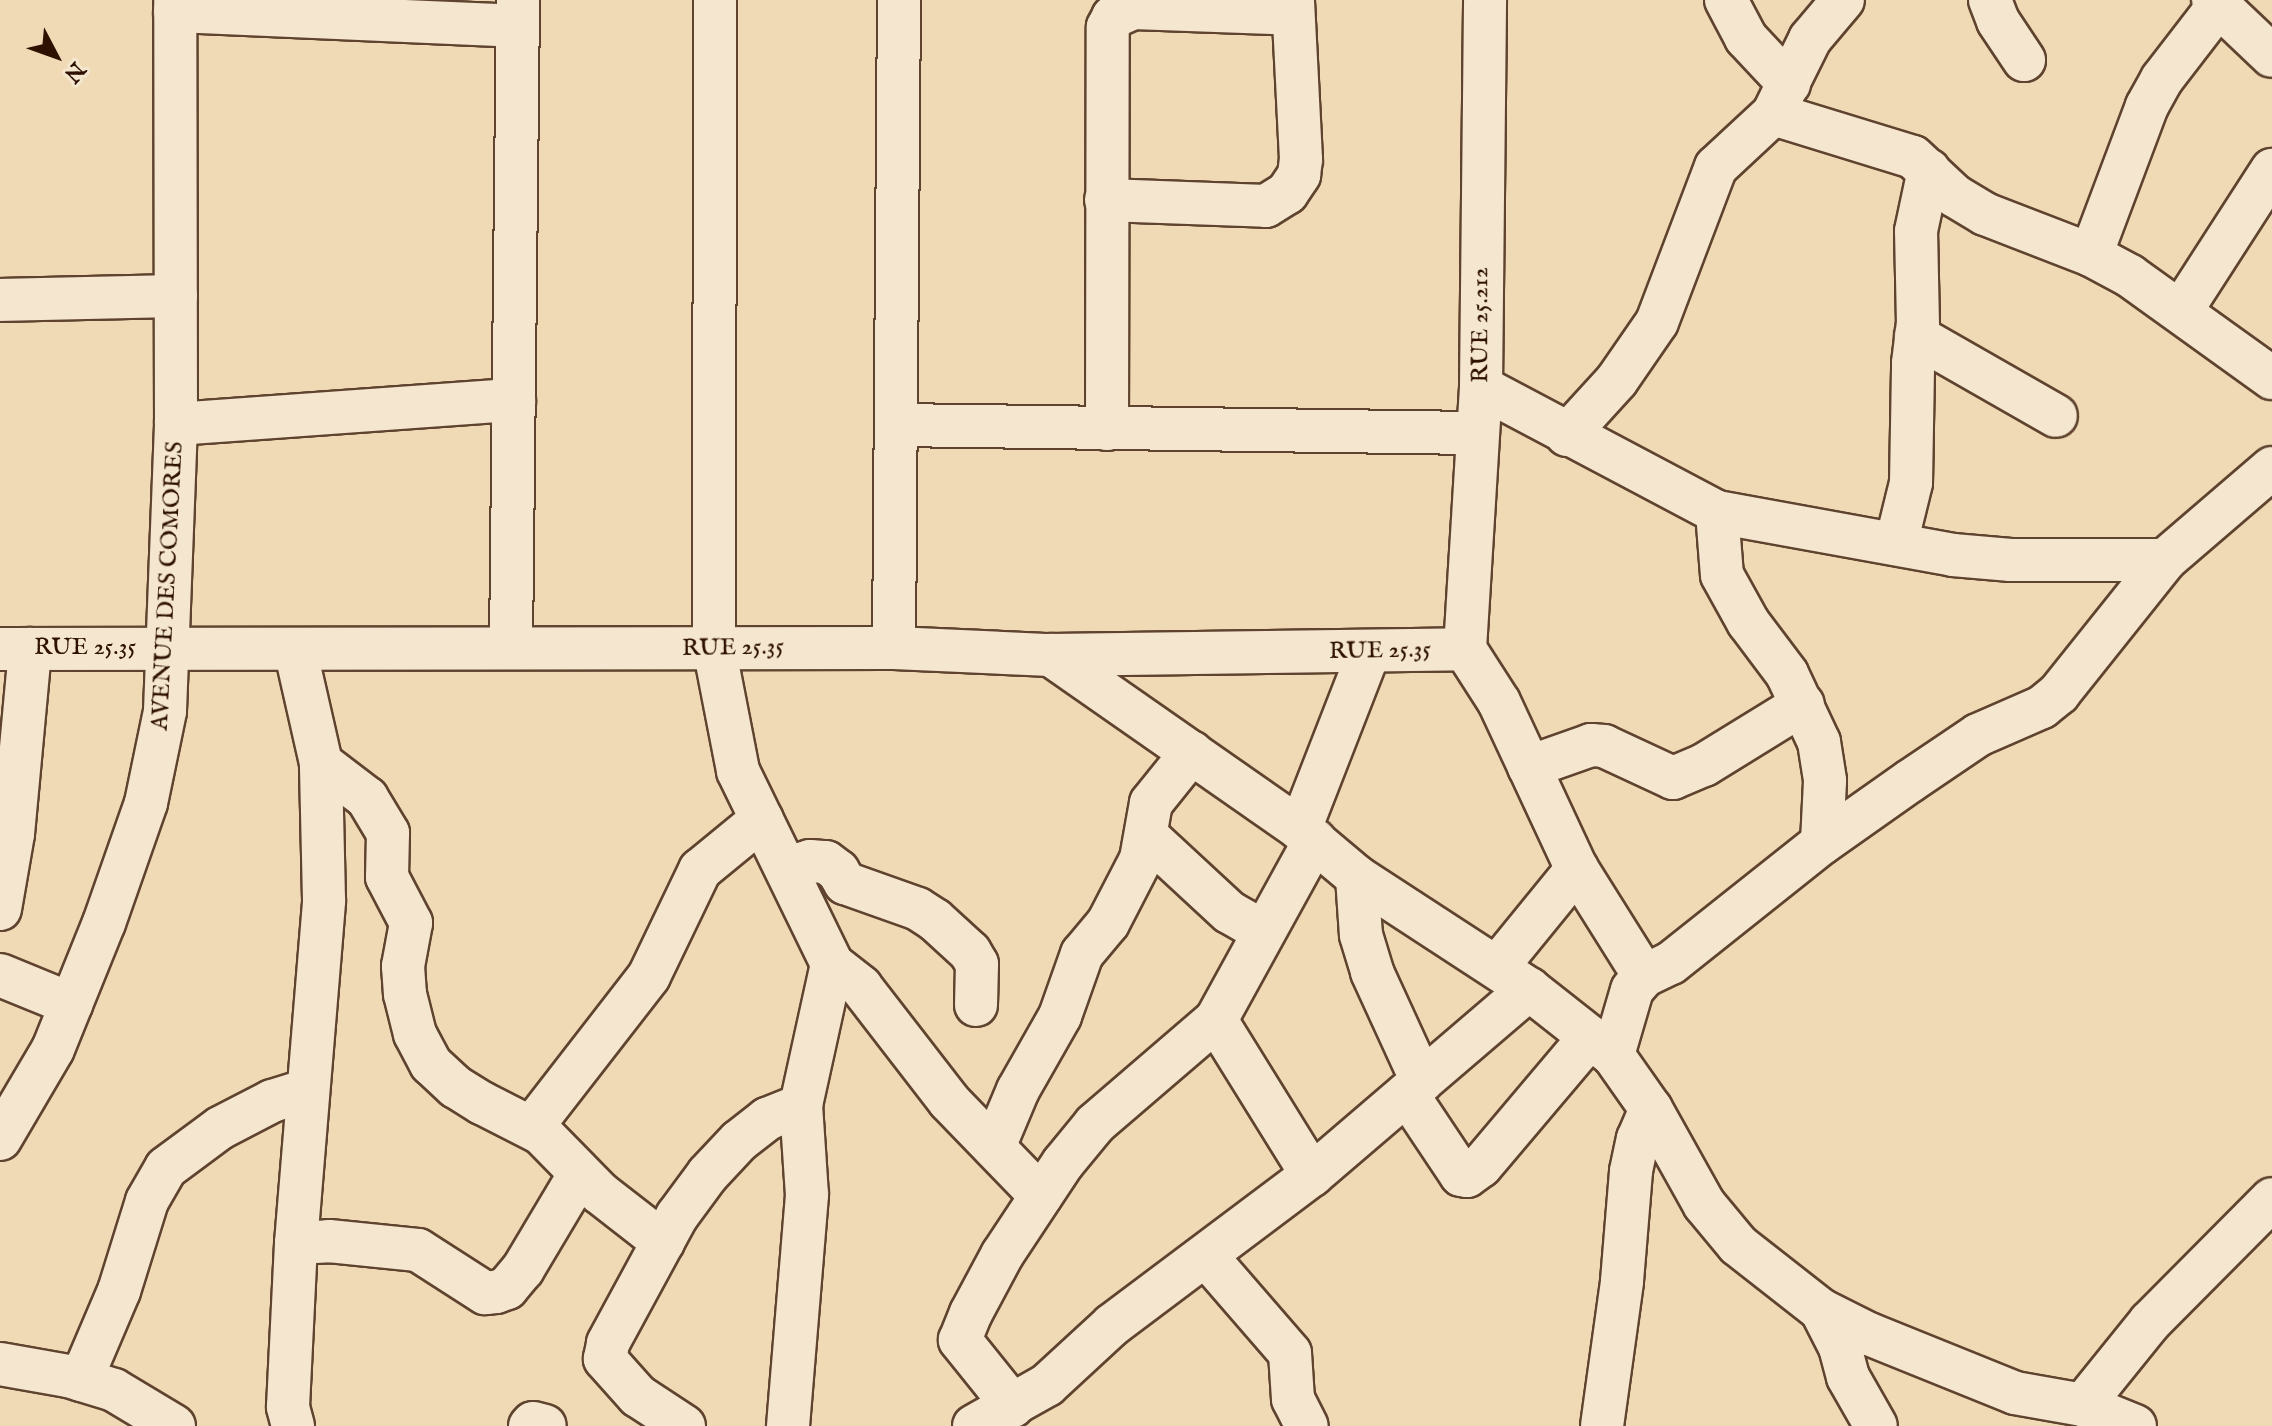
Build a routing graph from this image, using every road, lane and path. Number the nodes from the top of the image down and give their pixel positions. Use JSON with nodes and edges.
{"nodes":[{"id":1,"x":715,"y":0,"type":"edge"},
{"id":2,"x":899,"y":0,"type":"edge"},
{"id":3,"x":1726,"y":0,"type":"edge"},
{"id":4,"x":1843,"y":0,"type":"edge"},
{"id":5,"x":1990,"y":0,"type":"edge"},
{"id":6,"x":2216,"y":3,"type":"edge"},
{"id":7,"x":175,"y":6,"type":"edge"},
{"id":8,"x":1497,"y":6,"type":"edge"},
{"id":9,"x":1293,"y":7,"type":"edge"},
{"id":10,"x":518,"y":13,"type":"edge"},
{"id":11,"x":2268,"y":48,"type":"edge"},
{"id":12,"x":2024,"y":60,"type":"dead end"},
{"id":13,"x":1781,"y":99,"type":"junction"},
{"id":14,"x":1929,"y":170,"type":"junction"},
{"id":15,"x":2272,"y":170,"type":"edge"},
{"id":16,"x":1106,"y":200,"type":"junction"},
{"id":17,"x":2091,"y":255,"type":"junction"},
{"id":18,"x":176,"y":296,"type":"junction"},
{"id":19,"x":0,"y":300,"type":"edge"},
{"id":20,"x":2181,"y":311,"type":"junction"},
{"id":21,"x":1916,"y":336,"type":"junction"},
{"id":22,"x":2272,"y":378,"type":"edge"},
{"id":23,"x":1481,"y":387,"type":"junction"},
{"id":24,"x":514,"y":400,"type":"junction"},
{"id":25,"x":2056,"y":416,"type":"dead end"},
{"id":26,"x":176,"y":424,"type":"junction"},
{"id":27,"x":896,"y":425,"type":"junction"},
{"id":28,"x":1107,"y":429,"type":"junction"},
{"id":29,"x":1478,"y":433,"type":"junction"},
{"id":30,"x":1567,"y":435,"type":"junction"},
{"id":31,"x":2267,"y":481,"type":"edge"},
{"id":32,"x":1717,"y":512,"type":"junction"},
{"id":33,"x":1896,"y":544,"type":"junction"},
{"id":34,"x":2165,"y":560,"type":"junction"},
{"id":35,"x":714,"y":647,"type":"junction"},
{"id":36,"x":170,"y":648,"type":"junction"},
{"id":37,"x":511,"y":648,"type":"junction"},
{"id":38,"x":894,"y":648,"type":"junction"},
{"id":39,"x":15,"y":649,"type":"edge"},
{"id":40,"x":295,"y":649,"type":"junction"},
{"id":41,"x":1465,"y":649,"type":"junction"},
{"id":42,"x":1369,"y":652,"type":"junction"},
{"id":43,"x":1051,"y":655,"type":"junction"},
{"id":44,"x":1803,"y":704,"type":"junction"},
{"id":45,"x":1192,"y":752,"type":"junction"},
{"id":46,"x":321,"y":763,"type":"junction"},
{"id":47,"x":1529,"y":767,"type":"junction"},
{"id":48,"x":762,"y":819,"type":"junction"},
{"id":49,"x":1308,"y":835,"type":"junction"},
{"id":50,"x":1148,"y":837,"type":"junction"},
{"id":51,"x":1822,"y":843,"type":"junction"},
{"id":52,"x":786,"y":868,"type":"junction"},
{"id":53,"x":1577,"y":869,"type":"junction"},
{"id":54,"x":1357,"y":877,"type":"junction"},
{"id":55,"x":0,"y":909,"type":"edge"},
{"id":56,"x":1264,"y":932,"type":"junction"},
{"id":57,"x":832,"y":964,"type":"junction"},
{"id":58,"x":0,"y":975,"type":"edge"},
{"id":59,"x":1644,"y":976,"type":"junction"},
{"id":60,"x":1513,"y":978,"type":"junction"},
{"id":61,"x":71,"y":1004,"type":"junction"},
{"id":62,"x":976,"y":1005,"type":"dead end"},
{"id":63,"x":1216,"y":1020,"type":"junction"},
{"id":64,"x":1601,"y":1046,"type":"junction"},
{"id":65,"x":1415,"y":1087,"type":"junction"},
{"id":66,"x":307,"y":1090,"type":"junction"},
{"id":67,"x":801,"y":1105,"type":"junction"},
{"id":68,"x":1651,"y":1109,"type":"junction"},
{"id":69,"x":532,"y":1127,"type":"junction"},
{"id":70,"x":0,"y":1139,"type":"edge"},
{"id":71,"x":994,"y":1147,"type":"junction"},
{"id":72,"x":579,"y":1175,"type":"junction"},
{"id":73,"x":1312,"y":1175,"type":"junction"},
{"id":74,"x":1041,"y":1196,"type":"junction"},
{"id":75,"x":2272,"y":1199,"type":"edge"},
{"id":76,"x":663,"y":1242,"type":"junction"},
{"id":77,"x":296,"y":1243,"type":"junction"},
{"id":78,"x":1206,"y":1256,"type":"junction"},
{"id":79,"x":1821,"y":1310,"type":"junction"},
{"id":80,"x":0,"y":1364,"type":"edge"},
{"id":81,"x":81,"y":1380,"type":"junction"},
{"id":82,"x":2083,"y":1405,"type":"junction"},
{"id":83,"x":1013,"y":1406,"type":"junction"},
{"id":84,"x":174,"y":1426,"type":"edge"},
{"id":85,"x":293,"y":1426,"type":"edge"},
{"id":86,"x":530,"y":1426,"type":"edge"},
{"id":87,"x":545,"y":1426,"type":"edge"},
{"id":88,"x":684,"y":1426,"type":"edge"},
{"id":89,"x":788,"y":1426,"type":"edge"},
{"id":90,"x":974,"y":1426,"type":"edge"},
{"id":91,"x":1307,"y":1426,"type":"edge"},
{"id":92,"x":1602,"y":1426,"type":"edge"},
{"id":93,"x":1876,"y":1426,"type":"edge"},
{"id":94,"x":2135,"y":1426,"type":"edge"}],
"edges":[{"from":1,"to":35,"type":"street"},
{"from":2,"to":27,"type":"street"},
{"from":3,"to":13,"type":"street"},
{"from":4,"to":13,"type":"street"},
{"from":5,"to":12,"type":"street"},
{"from":6,"to":11,"type":"street"},
{"from":6,"to":17,"type":"street"},
{"from":7,"to":10,"type":"street"},
{"from":7,"to":18,"type":"street","name":"AVENUE DES COMORES"},
{"from":8,"to":23,"type":"street","name":"RUE 25.212"},
{"from":9,"to":16,"type":"street"},
{"from":9,"to":16,"type":"street"},
{"from":10,"to":24,"type":"street"},
{"from":13,"to":14,"type":"street"},
{"from":13,"to":30,"type":"street"},
{"from":14,"to":17,"type":"street"},
{"from":14,"to":21,"type":"street"},
{"from":15,"to":20,"type":"street"},
{"from":16,"to":28,"type":"street"},
{"from":17,"to":20,"type":"street"},
{"from":18,"to":19,"type":"street"},
{"from":18,"to":26,"type":"street","name":"AVENUE DES COMORES"},
{"from":20,"to":22,"type":"street"},
{"from":21,"to":25,"type":"street"},
{"from":21,"to":33,"type":"street"},
{"from":23,"to":29,"type":"street","name":"RUE 25.212"},
{"from":23,"to":30,"type":"street"},
{"from":24,"to":26,"type":"street"},
{"from":24,"to":37,"type":"street"},
{"from":26,"to":36,"type":"street","name":"AVENUE DES COMORES"},
{"from":27,"to":28,"type":"street"},
{"from":27,"to":38,"type":"street"},
{"from":28,"to":29,"type":"street"},
{"from":29,"to":41,"type":"street","name":"RUE 25.212"},
{"from":30,"to":32,"type":"street"},
{"from":31,"to":34,"type":"street"},
{"from":32,"to":33,"type":"street"},
{"from":32,"to":44,"type":"street"},
{"from":33,"to":34,"type":"street"},
{"from":34,"to":51,"type":"street"},
{"from":35,"to":37,"type":"street","name":"RUE 25.35"},
{"from":35,"to":38,"type":"street","name":"RUE 25.35"},
{"from":35,"to":48,"type":"street"},
{"from":36,"to":39,"type":"street","name":"RUE 25.35"},
{"from":36,"to":40,"type":"street","name":"RUE 25.35"},
{"from":36,"to":61,"type":"street","name":"AVENUE DES COMORES"},
{"from":37,"to":40,"type":"street","name":"RUE 25.35"},
{"from":38,"to":43,"type":"street","name":"RUE 25.35"},
{"from":39,"to":55,"type":"street"},
{"from":40,"to":46,"type":"street"},
{"from":41,"to":42,"type":"street","name":"RUE 25.35"},
{"from":41,"to":47,"type":"street"},
{"from":42,"to":43,"type":"street","name":"RUE 25.35"},
{"from":42,"to":49,"type":"street"},
{"from":43,"to":45,"type":"street"},
{"from":44,"to":47,"type":"street"},
{"from":44,"to":51,"type":"street"},
{"from":45,"to":49,"type":"street"},
{"from":45,"to":50,"type":"street"},
{"from":46,"to":66,"type":"street"},
{"from":46,"to":69,"type":"street"},
{"from":47,"to":53,"type":"street"},
{"from":48,"to":52,"type":"street"},
{"from":48,"to":69,"type":"street"},
{"from":49,"to":54,"type":"street"},
{"from":49,"to":56,"type":"street"},
{"from":50,"to":56,"type":"street"},
{"from":50,"to":71,"type":"street"},
{"from":51,"to":59,"type":"street"},
{"from":52,"to":57,"type":"street"},
{"from":52,"to":62,"type":"street"},
{"from":53,"to":59,"type":"street"},
{"from":53,"to":60,"type":"street"},
{"from":54,"to":60,"type":"street"},
{"from":54,"to":65,"type":"street"},
{"from":56,"to":63,"type":"street"},
{"from":57,"to":67,"type":"street"},
{"from":57,"to":71,"type":"street"},
{"from":58,"to":61,"type":"street"},
{"from":59,"to":64,"type":"street"},
{"from":60,"to":64,"type":"street"},
{"from":60,"to":65,"type":"street"},
{"from":61,"to":70,"type":"street","name":"AVENUE DES COMORES"},
{"from":63,"to":73,"type":"street"},
{"from":63,"to":74,"type":"street"},
{"from":64,"to":65,"type":"street"},
{"from":64,"to":68,"type":"street"},
{"from":65,"to":73,"type":"street"},
{"from":66,"to":77,"type":"street"},
{"from":66,"to":81,"type":"street"},
{"from":67,"to":76,"type":"street"},
{"from":67,"to":89,"type":"street"},
{"from":68,"to":79,"type":"street"},
{"from":68,"to":92,"type":"street"},
{"from":69,"to":72,"type":"street"},
{"from":71,"to":74,"type":"street"},
{"from":72,"to":76,"type":"street"},
{"from":72,"to":77,"type":"street"},
{"from":73,"to":78,"type":"street"},
{"from":74,"to":83,"type":"street"},
{"from":75,"to":82,"type":"street"},
{"from":76,"to":88,"type":"street"},
{"from":77,"to":85,"type":"street"},
{"from":78,"to":83,"type":"street"},
{"from":78,"to":91,"type":"street"},
{"from":79,"to":82,"type":"street"},
{"from":79,"to":93,"type":"street"},
{"from":80,"to":81,"type":"street"},
{"from":81,"to":84,"type":"street"},
{"from":82,"to":94,"type":"street"},
{"from":83,"to":90,"type":"street"},
{"from":86,"to":87,"type":"street"}]}
